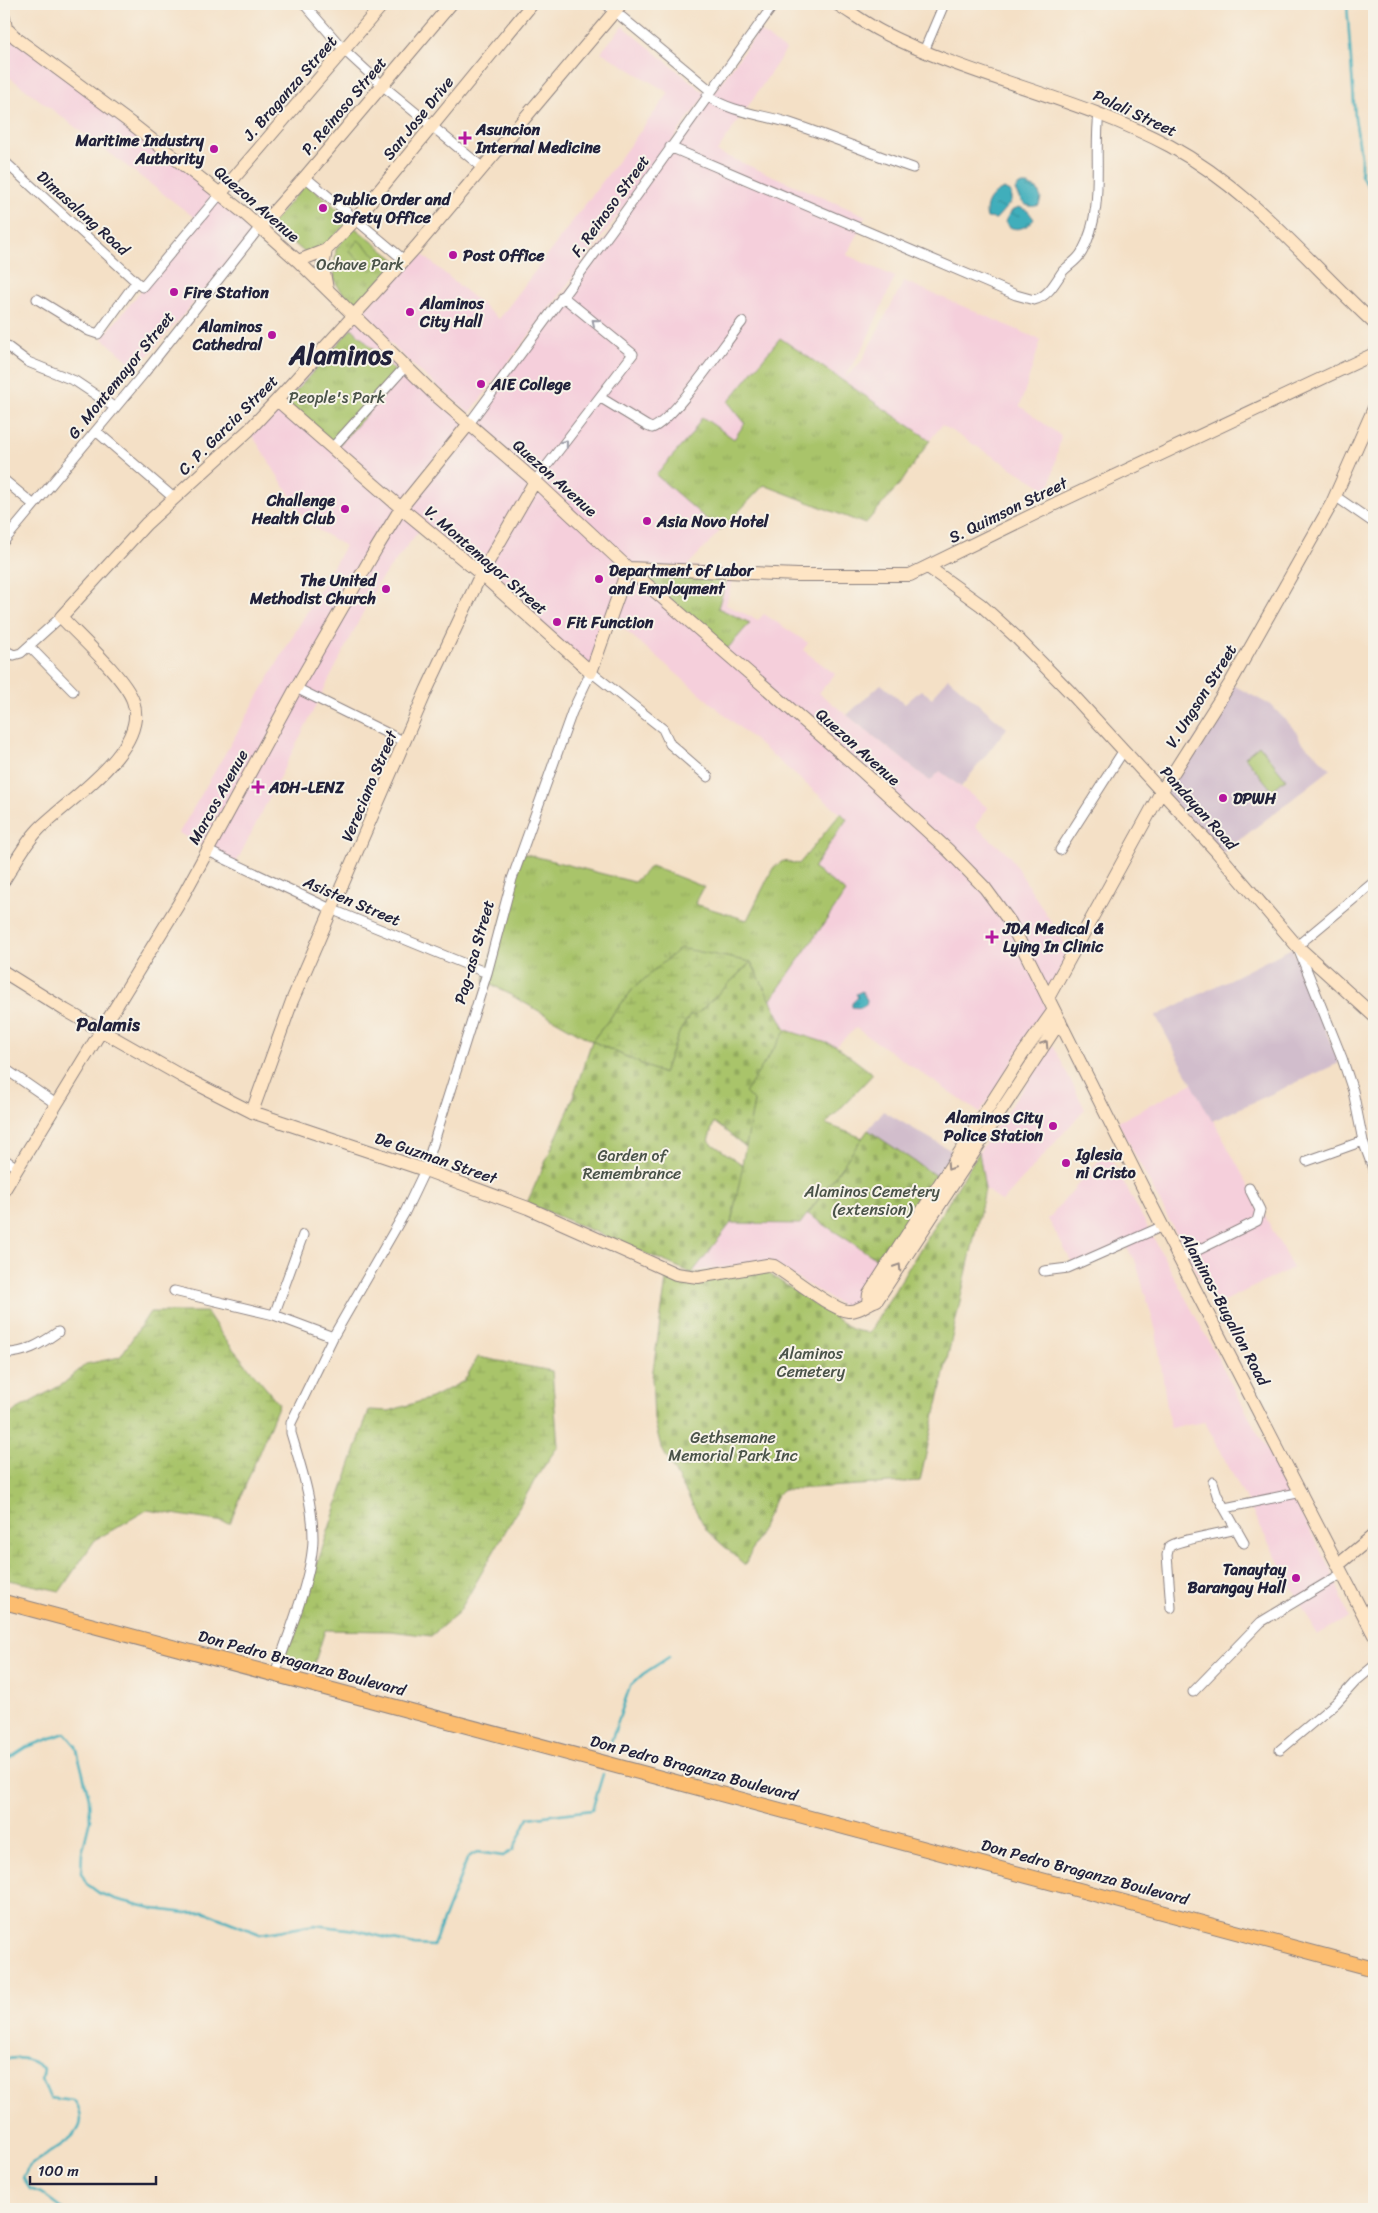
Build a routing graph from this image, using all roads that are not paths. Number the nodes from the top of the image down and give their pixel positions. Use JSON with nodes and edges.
{"nodes":[{"id":1,"x":304,"y":4,"type":"edge"},
{"id":2,"x":383,"y":4,"type":"edge"},
{"id":3,"x":451,"y":4,"type":"edge"},
{"id":4,"x":532,"y":4,"type":"edge"},
{"id":5,"x":774,"y":4,"type":"edge"},
{"id":6,"x":837,"y":4,"type":"edge"},
{"id":7,"x":944,"y":4,"type":"edge"},
{"id":8,"x":614,"y":6,"type":"edge"},
{"id":9,"x":5,"y":24,"type":"edge"},
{"id":10,"x":344,"y":50,"type":"junction"},
{"id":11,"x":924,"y":51,"type":"junction"},
{"id":12,"x":382,"y":85,"type":"junction"},
{"id":13,"x":709,"y":94,"type":"junction"},
{"id":14,"x":1099,"y":113,"type":"junction"},
{"id":15,"x":432,"y":127,"type":"junction"},
{"id":16,"x":670,"y":147,"type":"junction"},
{"id":17,"x":4,"y":161,"type":"edge"},
{"id":18,"x":484,"y":168,"type":"junction"},
{"id":19,"x":913,"y":168,"type":"dead end"},
{"id":20,"x":306,"y":177,"type":"junction"},
{"id":21,"x":221,"y":193,"type":"junction"},
{"id":22,"x":356,"y":219,"type":"junction"},
{"id":23,"x":260,"y":227,"type":"junction"},
{"id":24,"x":326,"y":250,"type":"junction"},
{"id":25,"x":404,"y":260,"type":"junction"},
{"id":26,"x":298,"y":261,"type":"junction"},
{"id":27,"x":139,"y":285,"type":"junction"},
{"id":28,"x":327,"y":289,"type":"junction"},
{"id":29,"x":562,"y":296,"type":"junction"},
{"id":30,"x":37,"y":300,"type":"dead end"},
{"id":31,"x":353,"y":316,"type":"junction"},
{"id":32,"x":742,"y":322,"type":"dead end"},
{"id":33,"x":1374,"y":324,"type":"edge"},
{"id":34,"x":4,"y":344,"type":"edge"},
{"id":35,"x":1374,"y":354,"type":"edge"},
{"id":36,"x":405,"y":367,"type":"junction"},
{"id":37,"x":601,"y":398,"type":"junction"},
{"id":38,"x":277,"y":400,"type":"junction"},
{"id":39,"x":114,"y":407,"type":"junction"},
{"id":40,"x":1374,"y":408,"type":"edge"},
{"id":41,"x":468,"y":425,"type":"junction"},
{"id":42,"x":96,"y":431,"type":"junction"},
{"id":43,"x":332,"y":448,"type":"junction"},
{"id":44,"x":4,"y":480,"type":"edge"},
{"id":45,"x":535,"y":481,"type":"junction"},
{"id":46,"x":1335,"y":496,"type":"junction"},
{"id":47,"x":175,"y":499,"type":"junction"},
{"id":48,"x":34,"y":505,"type":"junction"},
{"id":49,"x":401,"y":508,"type":"junction"},
{"id":50,"x":1374,"y":523,"type":"edge"},
{"id":51,"x":4,"y":541,"type":"edge"},
{"id":52,"x":928,"y":567,"type":"junction"},
{"id":53,"x":628,"y":568,"type":"junction"},
{"id":54,"x":481,"y":574,"type":"junction"},
{"id":55,"x":62,"y":617,"type":"junction"},
{"id":56,"x":29,"y":646,"type":"junction"},
{"id":57,"x":4,"y":650,"type":"edge"},
{"id":58,"x":591,"y":672,"type":"junction"},
{"id":59,"x":296,"y":688,"type":"junction"},
{"id":60,"x":73,"y":691,"type":"dead end"},
{"id":61,"x":405,"y":742,"type":"junction"},
{"id":62,"x":1124,"y":750,"type":"junction"},
{"id":63,"x":708,"y":777,"type":"dead end"},
{"id":64,"x":1161,"y":792,"type":"junction"},
{"id":65,"x":1060,"y":850,"type":"dead end"},
{"id":66,"x":208,"y":851,"type":"junction"},
{"id":67,"x":4,"y":880,"type":"edge"},
{"id":68,"x":1374,"y":882,"type":"edge"},
{"id":69,"x":333,"y":910,"type":"junction"},
{"id":70,"x":1297,"y":946,"type":"junction"},
{"id":71,"x":4,"y":972,"type":"edge"},
{"id":72,"x":487,"y":973,"type":"junction"},
{"id":73,"x":1048,"y":998,"type":"junction"},
{"id":74,"x":1057,"y":1015,"type":"junction"},
{"id":75,"x":1374,"y":1016,"type":"edge"},
{"id":76,"x":102,"y":1031,"type":"junction"},
{"id":77,"x":4,"y":1068,"type":"edge"},
{"id":78,"x":56,"y":1104,"type":"junction"},
{"id":79,"x":252,"y":1112,"type":"junction"},
{"id":80,"x":1363,"y":1141,"type":"junction"},
{"id":81,"x":4,"y":1159,"type":"edge"},
{"id":82,"x":1307,"y":1161,"type":"dead end"},
{"id":83,"x":17,"y":1168,"type":"junction"},
{"id":84,"x":425,"y":1170,"type":"junction"},
{"id":85,"x":1374,"y":1171,"type":"edge"},
{"id":86,"x":1249,"y":1188,"type":"dead end"},
{"id":87,"x":4,"y":1190,"type":"edge"},
{"id":88,"x":1163,"y":1226,"type":"junction"},
{"id":89,"x":303,"y":1235,"type":"dead end"},
{"id":90,"x":1180,"y":1259,"type":"junction"},
{"id":91,"x":1044,"y":1271,"type":"dead end"},
{"id":92,"x":174,"y":1291,"type":"dead end"},
{"id":93,"x":274,"y":1315,"type":"junction"},
{"id":94,"x":58,"y":1332,"type":"dead end"},
{"id":95,"x":333,"y":1337,"type":"junction"},
{"id":96,"x":4,"y":1353,"type":"edge"},
{"id":97,"x":1213,"y":1482,"type":"dead end"},
{"id":98,"x":1302,"y":1492,"type":"junction"},
{"id":99,"x":1225,"y":1508,"type":"junction"},
{"id":100,"x":1237,"y":1528,"type":"junction"},
{"id":101,"x":1374,"y":1535,"type":"edge"},
{"id":102,"x":1244,"y":1542,"type":"dead end"},
{"id":103,"x":1340,"y":1569,"type":"junction"},
{"id":104,"x":4,"y":1602,"type":"edge"},
{"id":105,"x":1171,"y":1608,"type":"dead end"},
{"id":106,"x":1374,"y":1636,"type":"edge"},
{"id":107,"x":1374,"y":1666,"type":"edge"},
{"id":108,"x":275,"y":1674,"type":"junction"},
{"id":109,"x":1194,"y":1692,"type":"dead end"},
{"id":110,"x":1280,"y":1750,"type":"dead end"},
{"id":111,"x":1374,"y":1969,"type":"edge"}],
"edges":[{"from":1,"to":10,"type":"street"},
{"from":2,"to":10,"type":"street","name":"J. Braganza Street"},
{"from":3,"to":12,"type":"street","name":"P. Reinoso Street"},
{"from":4,"to":15,"type":"street","name":"San Jose Drive"},
{"from":5,"to":13,"type":"street","name":"F. Reinoso Street"},
{"from":6,"to":11,"type":"street","name":"Palali Street"},
{"from":7,"to":11,"type":"street"},
{"from":8,"to":13,"type":"street"},
{"from":8,"to":18,"type":"street","name":"C. P. Garcia Street"},
{"from":9,"to":21,"type":"street","name":"Quezon Avenue"},
{"from":10,"to":12,"type":"street"},
{"from":10,"to":21,"type":"street","name":"J. Braganza Street"},
{"from":11,"to":14,"type":"street","name":"Palali Street"},
{"from":12,"to":15,"type":"street"},
{"from":12,"to":20,"type":"street","name":"P. Reinoso Street"},
{"from":13,"to":16,"type":"street","name":"F. Reinoso Street"},
{"from":13,"to":19,"type":"street"},
{"from":14,"to":16,"type":"street"},
{"from":14,"to":33,"type":"street","name":"Palali Street"},
{"from":15,"to":18,"type":"street"},
{"from":15,"to":22,"type":"street","name":"San Jose Drive"},
{"from":16,"to":29,"type":"street","name":"F. Reinoso Street"},
{"from":17,"to":27,"type":"street","name":"Dimasalang Road"},
{"from":18,"to":25,"type":"street","name":"C. P. Garcia Street"},
{"from":20,"to":22,"type":"street"},
{"from":20,"to":23,"type":"street","name":"P. Reinoso Street"},
{"from":21,"to":23,"type":"street","name":"Quezon Avenue"},
{"from":21,"to":27,"type":"street"},
{"from":22,"to":24,"type":"street","name":"San Jose Drive"},
{"from":22,"to":25,"type":"street"},
{"from":23,"to":26,"type":"street","name":"Quezon Avenue"},
{"from":23,"to":39,"type":"street","name":"G. Montemayor Street"},
{"from":24,"to":26,"type":"street","name":"San Jose Drive"},
{"from":24,"to":28,"type":"street"},
{"from":25,"to":31,"type":"street","name":"C. P. Garcia Street"},
{"from":26,"to":28,"type":"street","name":"Quezon Avenue"},
{"from":27,"to":30,"type":"street"},
{"from":28,"to":31,"type":"street","name":"Quezon Avenue"},
{"from":37,"to":29,"type":"street","one_way":true},
{"from":29,"to":41,"type":"street","name":"F. Reinoso Street"},
{"from":31,"to":36,"type":"street","name":"Quezon Avenue"},
{"from":31,"to":38,"type":"street","name":"C. P. Garcia Street"},
{"from":32,"to":37,"type":"street"},
{"from":34,"to":39,"type":"street"},
{"from":35,"to":52,"type":"street","name":"S. Quimson Street"},
{"from":36,"to":41,"type":"street","name":"Quezon Avenue"},
{"from":36,"to":43,"type":"street"},
{"from":45,"to":37,"type":"street","one_way":true},
{"from":38,"to":43,"type":"street","name":"V. Montemayor Street"},
{"from":38,"to":47,"type":"street","name":"C. P. Garcia Street"},
{"from":39,"to":42,"type":"street","name":"G. Montemayor Street"},
{"from":40,"to":46,"type":"street","name":"V. Ungson Street"},
{"from":41,"to":45,"type":"street","name":"Quezon Avenue"},
{"from":41,"to":49,"type":"street","name":"Marcos Avenue"},
{"from":42,"to":47,"type":"street"},
{"from":42,"to":48,"type":"street","name":"G. Montemayor Street"},
{"from":43,"to":49,"type":"street","name":"V. Montemayor Street"},
{"from":44,"to":48,"type":"street"},
{"from":45,"to":53,"type":"street","name":"Quezon Avenue"},
{"from":45,"to":54,"type":"street","name":"Vereciano Street"},
{"from":46,"to":50,"type":"street"},
{"from":46,"to":64,"type":"street","name":"V. Ungson Street"},
{"from":47,"to":55,"type":"street","name":"C. P. Garcia Street"},
{"from":48,"to":51,"type":"street","name":"G. Montemayor Street"},
{"from":49,"to":54,"type":"street","name":"V. Montemayor Street"},
{"from":49,"to":59,"type":"street","name":"Marcos Avenue"},
{"from":52,"to":53,"type":"street","name":"S. Quimson Street"},
{"from":52,"to":62,"type":"street","name":"Pandayan Road"},
{"from":53,"to":58,"type":"street","name":"Pag-asa Street"},
{"from":53,"to":73,"type":"street","name":"Quezon Avenue"},
{"from":54,"to":58,"type":"street","name":"V. Montemayor Street"},
{"from":54,"to":61,"type":"street","name":"Vereciano Street"},
{"from":55,"to":56,"type":"street","name":"C. P. Garcia Street"},
{"from":55,"to":67,"type":"street"},
{"from":56,"to":57,"type":"street","name":"C. P. Garcia Street"},
{"from":56,"to":60,"type":"street"},
{"from":58,"to":63,"type":"street","name":"V. Montemayor Street"},
{"from":58,"to":72,"type":"street","name":"Pag-asa Street"},
{"from":59,"to":61,"type":"street"},
{"from":59,"to":66,"type":"street","name":"Marcos Avenue"},
{"from":61,"to":69,"type":"street","name":"Vereciano Street"},
{"from":62,"to":64,"type":"street","name":"Pandayan Road"},
{"from":62,"to":65,"type":"street"},
{"from":64,"to":70,"type":"street","name":"Pandayan Road"},
{"from":64,"to":73,"type":"street","name":"V. Ungson Street"},
{"from":66,"to":69,"type":"street","name":"Asisten Street"},
{"from":66,"to":76,"type":"street","name":"Marcos Avenue"},
{"from":68,"to":70,"type":"street"},
{"from":69,"to":72,"type":"street","name":"Asisten Street"},
{"from":69,"to":79,"type":"street","name":"Vereciano Street"},
{"from":70,"to":75,"type":"street","name":"Pandayan Road"},
{"from":70,"to":80,"type":"street"},
{"from":71,"to":76,"type":"street","name":"De Guzman Street"},
{"from":72,"to":84,"type":"street","name":"Pag-asa Street"},
{"from":73,"to":74,"type":"street","name":"Alaminos-Bugallon Road"},
{"from":74,"to":84,"type":"street","name":"De Guzman Street"},
{"from":74,"to":88,"type":"street","name":"Alaminos-Bugallon Road"},
{"from":76,"to":78,"type":"street","name":"Marcos Avenue"},
{"from":76,"to":79,"type":"street","name":"De Guzman Street"},
{"from":77,"to":78,"type":"street"},
{"from":78,"to":83,"type":"street","name":"Marcos Avenue"},
{"from":79,"to":84,"type":"street","name":"De Guzman Street"},
{"from":80,"to":82,"type":"street"},
{"from":80,"to":85,"type":"street"},
{"from":81,"to":83,"type":"street"},
{"from":83,"to":87,"type":"street","name":"Marcos Avenue"},
{"from":84,"to":95,"type":"street","name":"Pag-asa Street"},
{"from":86,"to":90,"type":"street"},
{"from":88,"to":90,"type":"street","name":"Alaminos-Bugallon Road"},
{"from":88,"to":91,"type":"street"},
{"from":89,"to":93,"type":"street"},
{"from":90,"to":98,"type":"street","name":"Alaminos-Bugallon Road"},
{"from":92,"to":93,"type":"street"},
{"from":93,"to":95,"type":"street"},
{"from":94,"to":96,"type":"street"},
{"from":95,"to":108,"type":"street","name":"Pag-asa Street"},
{"from":97,"to":99,"type":"street"},
{"from":98,"to":99,"type":"street"},
{"from":98,"to":103,"type":"street","name":"Alaminos-Bugallon Road"},
{"from":99,"to":100,"type":"street"},
{"from":100,"to":102,"type":"street"},
{"from":100,"to":105,"type":"street"},
{"from":101,"to":103,"type":"street"},
{"from":103,"to":106,"type":"street","name":"Alaminos-Bugallon Road"},
{"from":103,"to":109,"type":"street"},
{"from":104,"to":108,"type":"main road","name":"Don Pedro Braganza Boulevard"},
{"from":107,"to":110,"type":"street"},
{"from":108,"to":111,"type":"main road","name":"Don Pedro Braganza Boulevard"}]}
